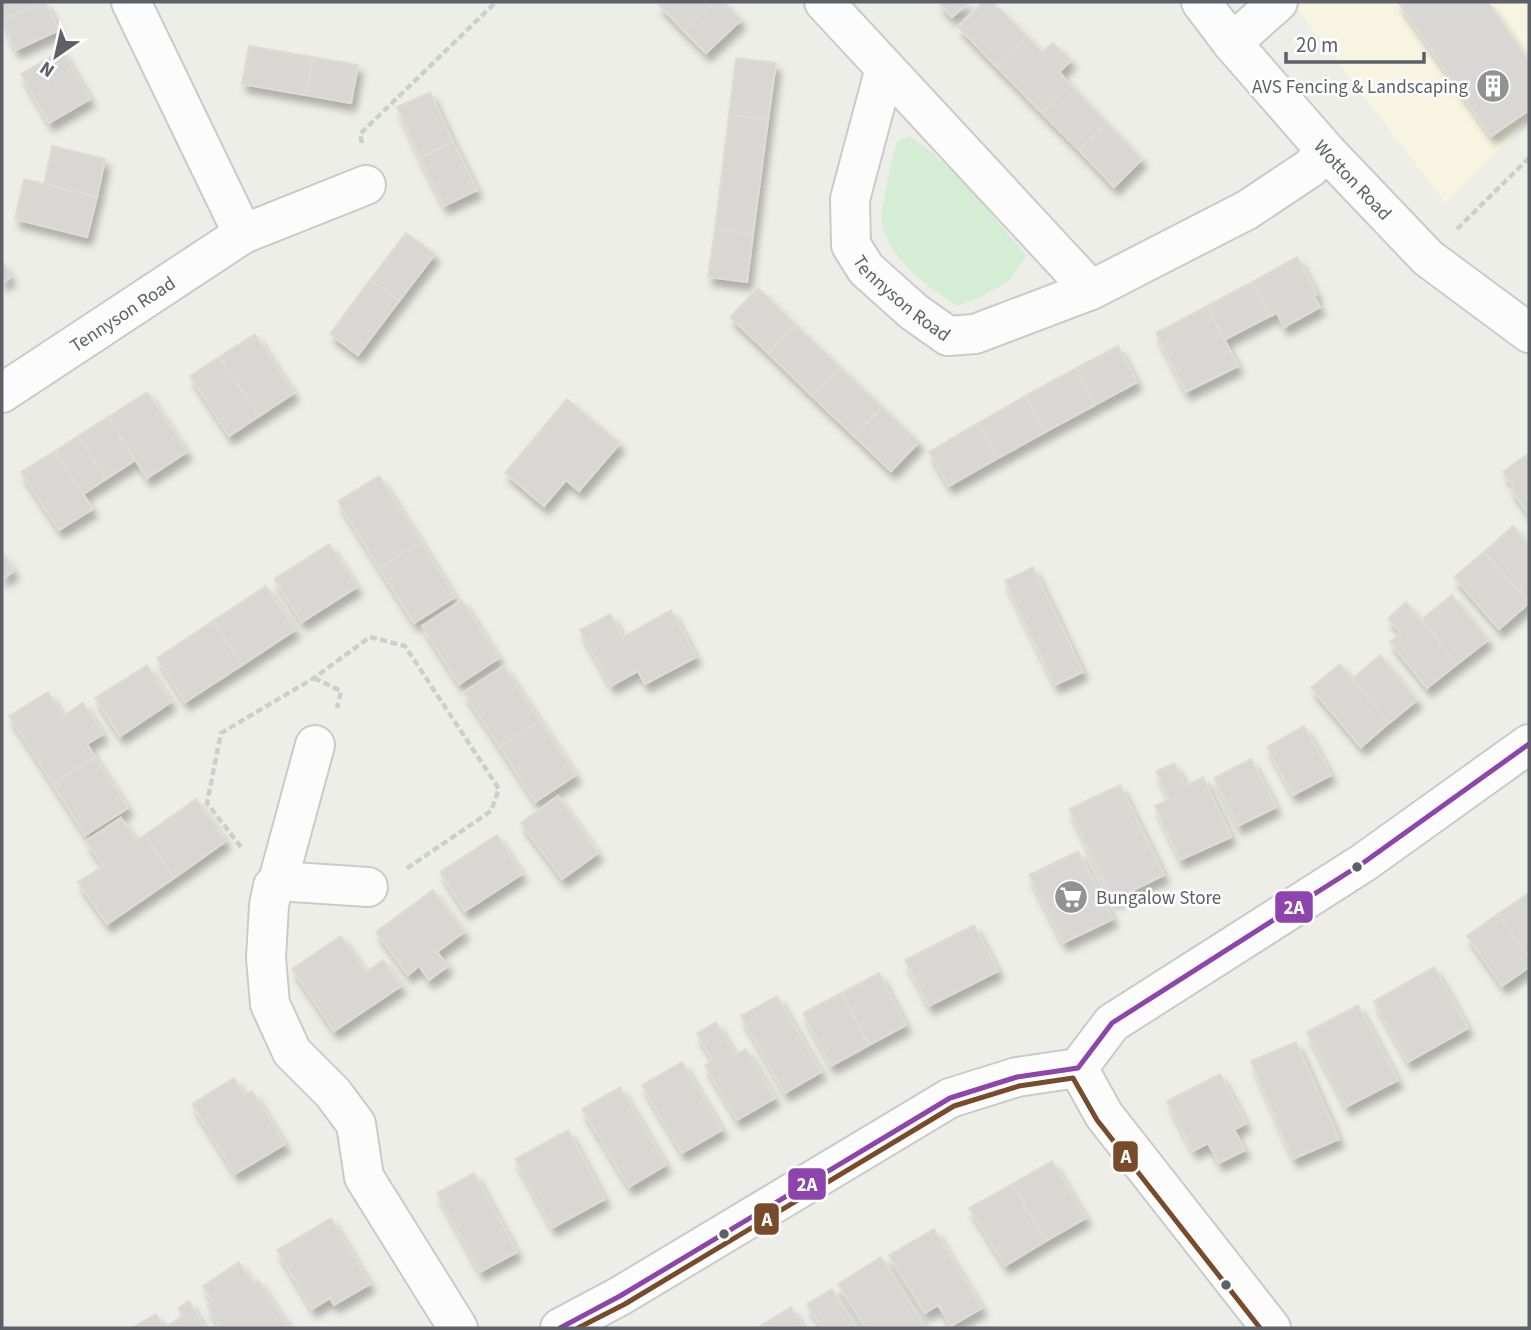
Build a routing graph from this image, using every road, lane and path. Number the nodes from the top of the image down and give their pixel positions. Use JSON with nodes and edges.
{"nodes":[{"id":1,"x":131,"y":2,"type":"edge"},
{"id":2,"x":496,"y":2,"type":"edge"},
{"id":3,"x":824,"y":2,"type":"edge"},
{"id":4,"x":1201,"y":2,"type":"edge"},
{"id":5,"x":1278,"y":2,"type":"edge"},
{"id":6,"x":1232,"y":43,"type":"junction"},
{"id":7,"x":885,"y":68,"type":"junction"},
{"id":8,"x":1326,"y":151,"type":"junction"},
{"id":9,"x":1529,"y":158,"type":"edge"},
{"id":10,"x":366,"y":185,"type":"joint"},
{"id":11,"x":243,"y":234,"type":"junction"},
{"id":12,"x":1429,"y":258,"type":"junction"},
{"id":13,"x":1091,"y":290,"type":"junction"},
{"id":14,"x":1529,"y":333,"type":"edge"},
{"id":15,"x":2,"y":393,"type":"edge"},
{"id":16,"x":1529,"y":744,"type":"edge"},
{"id":17,"x":315,"y":746,"type":"dead end"},
{"id":18,"x":278,"y":881,"type":"junction"},
{"id":19,"x":368,"y":887,"type":"dead end"},
{"id":20,"x":1078,"y":1068,"type":"junction"},
{"id":21,"x":458,"y":1328,"type":"edge"},
{"id":22,"x":560,"y":1328,"type":"edge"},
{"id":23,"x":1271,"y":1328,"type":"edge"}],
"edges":[{"from":1,"to":11,"type":"street"},
{"from":2,"to":10,"type":"path"},
{"from":3,"to":7,"type":"street"},
{"from":4,"to":6,"type":"street","name":"Wotton Road"},
{"from":5,"to":6,"type":"street"},
{"from":6,"to":8,"type":"street","name":"Wotton Road"},
{"from":7,"to":13,"type":"street"},
{"from":7,"to":13,"type":"street","name":"Tennyson Road"},
{"from":8,"to":12,"type":"street","name":"Wotton Road"},
{"from":8,"to":13,"type":"street","name":"Tennyson Road"},
{"from":9,"to":12,"type":"path"},
{"from":10,"to":11,"type":"street","name":"Tennyson Road"},
{"from":11,"to":15,"type":"street","name":"Tennyson Road"},
{"from":12,"to":14,"type":"street","name":"Wotton Road"},
{"from":16,"to":20,"type":"street"},
{"from":17,"to":18,"type":"street"},
{"from":18,"to":19,"type":"street"},
{"from":18,"to":21,"type":"street"},
{"from":20,"to":22,"type":"street"},
{"from":20,"to":23,"type":"street"}]}
